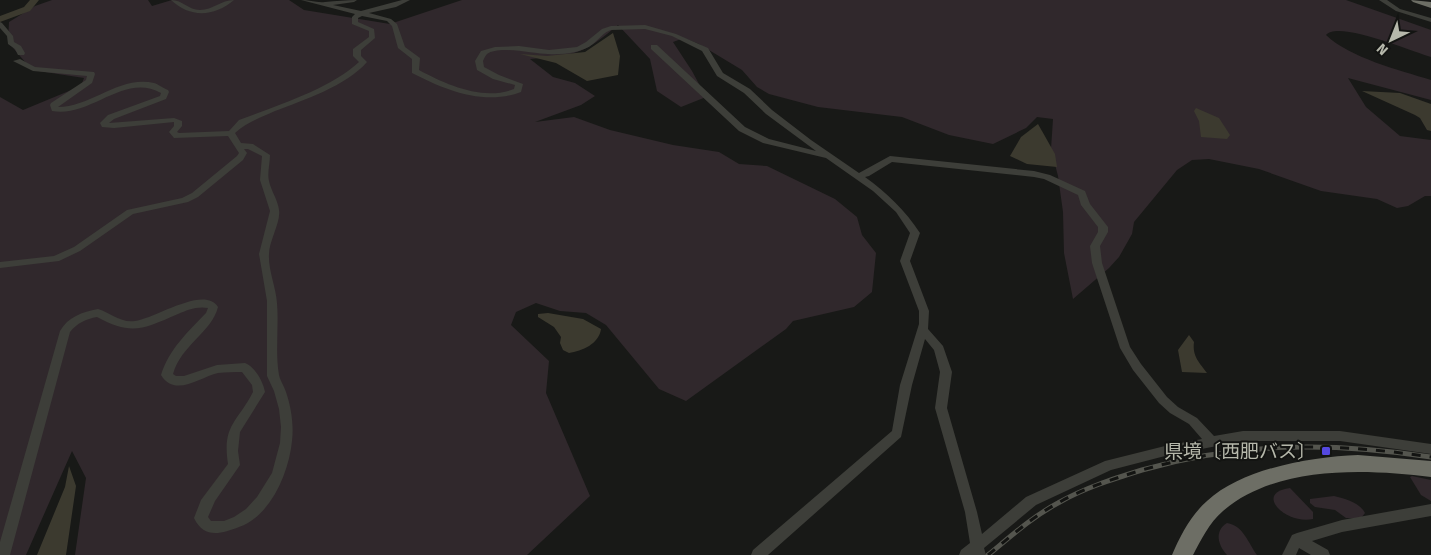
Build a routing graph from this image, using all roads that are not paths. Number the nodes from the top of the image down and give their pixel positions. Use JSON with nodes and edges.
{"nodes":[{"id":1,"x":174,"y":0,"type":"edge"},
{"id":2,"x":230,"y":0,"type":"edge"},
{"id":3,"x":304,"y":0,"type":"edge"},
{"id":4,"x":354,"y":0,"type":"edge"},
{"id":5,"x":407,"y":0,"type":"edge"},
{"id":6,"x":1382,"y":0,"type":"edge"},
{"id":7,"x":1416,"y":0,"type":"edge"},
{"id":8,"x":1426,"y":0,"type":"edge"},
{"id":9,"x":1431,"y":4,"type":"edge"},
{"id":10,"x":324,"y":5,"type":"junction"},
{"id":11,"x":361,"y":13,"type":"junction"},
{"id":12,"x":1431,"y":20,"type":"edge"},
{"id":13,"x":0,"y":24,"type":"edge"},
{"id":14,"x":654,"y":47,"type":"dead end"},
{"id":15,"x":231,"y":134,"type":"junction"},
{"id":16,"x":240,"y":146,"type":"junction"},
{"id":17,"x":831,"y":157,"type":"junction"},
{"id":18,"x":857,"y":176,"type":"junction"},
{"id":19,"x":0,"y":265,"type":"edge"},
{"id":20,"x":923,"y":331,"type":"junction"},
{"id":21,"x":1210,"y":441,"type":"junction"},
{"id":22,"x":1431,"y":449,"type":"edge"},
{"id":23,"x":1431,"y":469,"type":"edge"},
{"id":24,"x":1431,"y":510,"type":"edge"},
{"id":25,"x":1297,"y":539,"type":"junction"},
{"id":26,"x":978,"y":550,"type":"edge"},
{"id":27,"x":3,"y":555,"type":"edge"},
{"id":28,"x":758,"y":555,"type":"edge"},
{"id":29,"x":966,"y":555,"type":"edge"},
{"id":30,"x":1182,"y":555,"type":"edge"},
{"id":31,"x":1289,"y":555,"type":"edge"},
{"id":32,"x":1323,"y":555,"type":"edge"}],
"edges":[{"from":1,"to":2,"type":"street"},
{"from":3,"to":10,"type":"street"},
{"from":4,"to":10,"type":"street"},
{"from":5,"to":11,"type":"street"},
{"from":6,"to":12,"type":"street"},
{"from":7,"to":9,"type":"highway"},
{"from":8,"to":9,"type":"highway"},
{"from":10,"to":11,"type":"street"},
{"from":11,"to":15,"type":"street"},
{"from":11,"to":17,"type":"street"},
{"from":13,"to":15,"type":"street"},
{"from":14,"to":17,"type":"street"},
{"from":15,"to":16,"type":"street"},
{"from":16,"to":19,"type":"street"},
{"from":16,"to":27,"type":"street"},
{"from":17,"to":18,"type":"street"},
{"from":18,"to":20,"type":"street"},
{"from":18,"to":21,"type":"street"},
{"from":20,"to":26,"type":"street"},
{"from":20,"to":28,"type":"street"},
{"from":21,"to":22,"type":"street"},
{"from":21,"to":26,"type":"street"},
{"from":23,"to":30,"type":"highway"},
{"from":24,"to":25,"type":"street"},
{"from":25,"to":31,"type":"street"},
{"from":25,"to":32,"type":"street"},
{"from":26,"to":29,"type":"street"}]}
